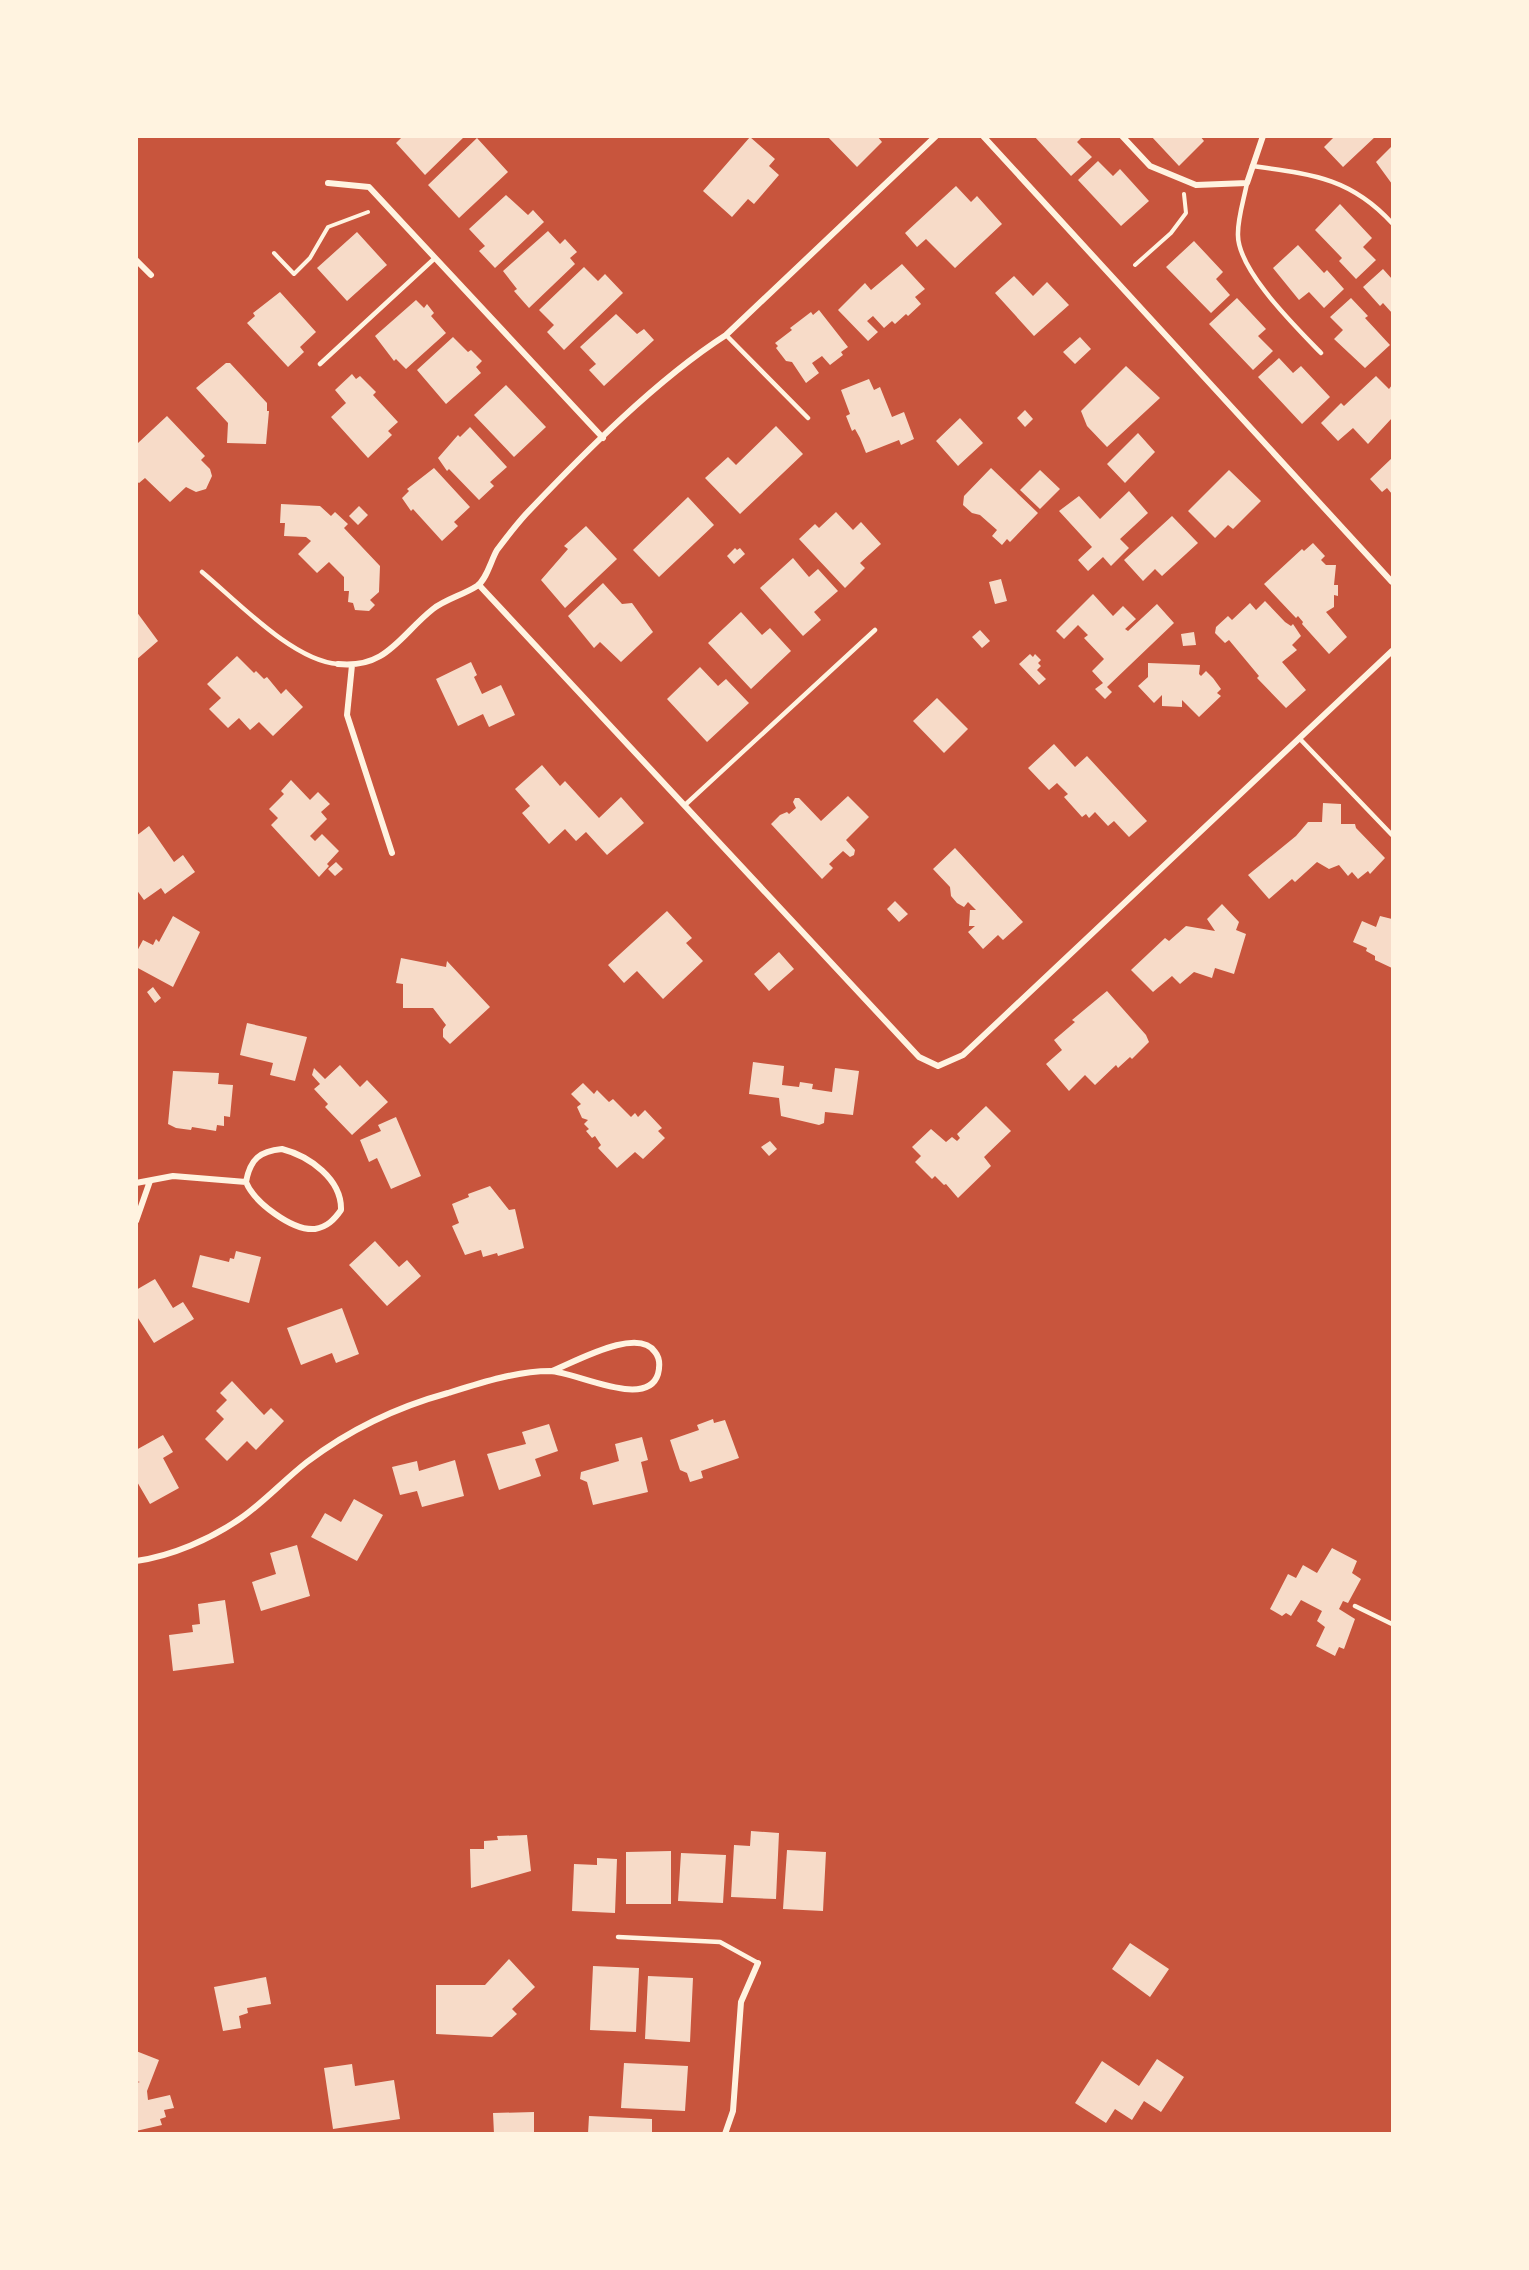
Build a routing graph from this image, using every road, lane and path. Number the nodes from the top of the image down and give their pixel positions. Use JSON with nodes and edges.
{"nodes":[{"id":1,"x":936,"y":136,"type":"edge"},
{"id":2,"x":984,"y":136,"type":"edge"},
{"id":3,"x":1122,"y":136,"type":"edge"},
{"id":4,"x":1263,"y":136,"type":"edge"},
{"id":5,"x":1252,"y":166,"type":"junction"},
{"id":6,"x":328,"y":183,"type":"dead end"},
{"id":7,"x":1247,"y":183,"type":"junction"},
{"id":8,"x":1192,"y":194,"type":"dead end"},
{"id":9,"x":368,"y":212,"type":"dead end"},
{"id":10,"x":1392,"y":223,"type":"edge"},
{"id":11,"x":274,"y":253,"type":"dead end"},
{"id":12,"x":435,"y":258,"type":"junction"},
{"id":13,"x":136,"y":260,"type":"edge"},
{"id":14,"x":1135,"y":264,"type":"dead end"},
{"id":15,"x":151,"y":275,"type":"dead end"},
{"id":16,"x":726,"y":334,"type":"junction"},
{"id":17,"x":1321,"y":353,"type":"dead end"},
{"id":18,"x":320,"y":364,"type":"dead end"},
{"id":19,"x":808,"y":418,"type":"dead end"},
{"id":20,"x":603,"y":438,"type":"junction"},
{"id":21,"x":202,"y":572,"type":"dead end"},
{"id":22,"x":1392,"y":582,"type":"edge"},
{"id":23,"x":479,"y":585,"type":"junction"},
{"id":24,"x":875,"y":630,"type":"dead end"},
{"id":25,"x":1392,"y":651,"type":"edge"},
{"id":26,"x":338,"y":664,"type":"joint"},
{"id":27,"x":352,"y":665,"type":"junction"},
{"id":28,"x":1300,"y":739,"type":"junction"},
{"id":29,"x":685,"y":805,"type":"junction"},
{"id":30,"x":1392,"y":835,"type":"edge"},
{"id":31,"x":392,"y":853,"type":"dead end"},
{"id":32,"x":150,"y":1181,"type":"junction"},
{"id":33,"x":246,"y":1182,"type":"junction"},
{"id":34,"x":136,"y":1183,"type":"edge"},
{"id":35,"x":136,"y":1221,"type":"edge"},
{"id":36,"x":552,"y":1371,"type":"junction"},
{"id":37,"x":136,"y":1561,"type":"edge"},
{"id":38,"x":1355,"y":1606,"type":"dead end"},
{"id":39,"x":1392,"y":1624,"type":"edge"},
{"id":40,"x":618,"y":1937,"type":"dead end"},
{"id":41,"x":758,"y":1963,"type":"joint"},
{"id":42,"x":725,"y":2133,"type":"edge"}],
"edges":[{"from":1,"to":16,"type":"street"},
{"from":2,"to":22,"type":"street"},
{"from":3,"to":7,"type":"street"},
{"from":4,"to":5,"type":"street"},
{"from":5,"to":7,"type":"street"},
{"from":5,"to":10,"type":"lane"},
{"from":6,"to":12,"type":"street"},
{"from":7,"to":17,"type":"lane"},
{"from":8,"to":14,"type":"path"},
{"from":9,"to":11,"type":"path"},
{"from":12,"to":18,"type":"lane"},
{"from":12,"to":20,"type":"street"},
{"from":13,"to":15,"type":"street"},
{"from":16,"to":19,"type":"lane"},
{"from":16,"to":20,"type":"street"},
{"from":20,"to":23,"type":"street"},
{"from":21,"to":26,"type":"lane"},
{"from":23,"to":27,"type":"street"},
{"from":23,"to":29,"type":"street"},
{"from":24,"to":29,"type":"lane"},
{"from":25,"to":28,"type":"street"},
{"from":26,"to":27,"type":"street"},
{"from":27,"to":31,"type":"street"},
{"from":28,"to":29,"type":"street"},
{"from":28,"to":30,"type":"lane"},
{"from":32,"to":33,"type":"street"},
{"from":32,"to":34,"type":"street"},
{"from":32,"to":35,"type":"street"},
{"from":33,"to":33,"type":"street"},
{"from":36,"to":36,"type":"street"},
{"from":36,"to":37,"type":"street"},
{"from":38,"to":39,"type":"lane"},
{"from":40,"to":41,"type":"lane"},
{"from":41,"to":42,"type":"street"}]}
